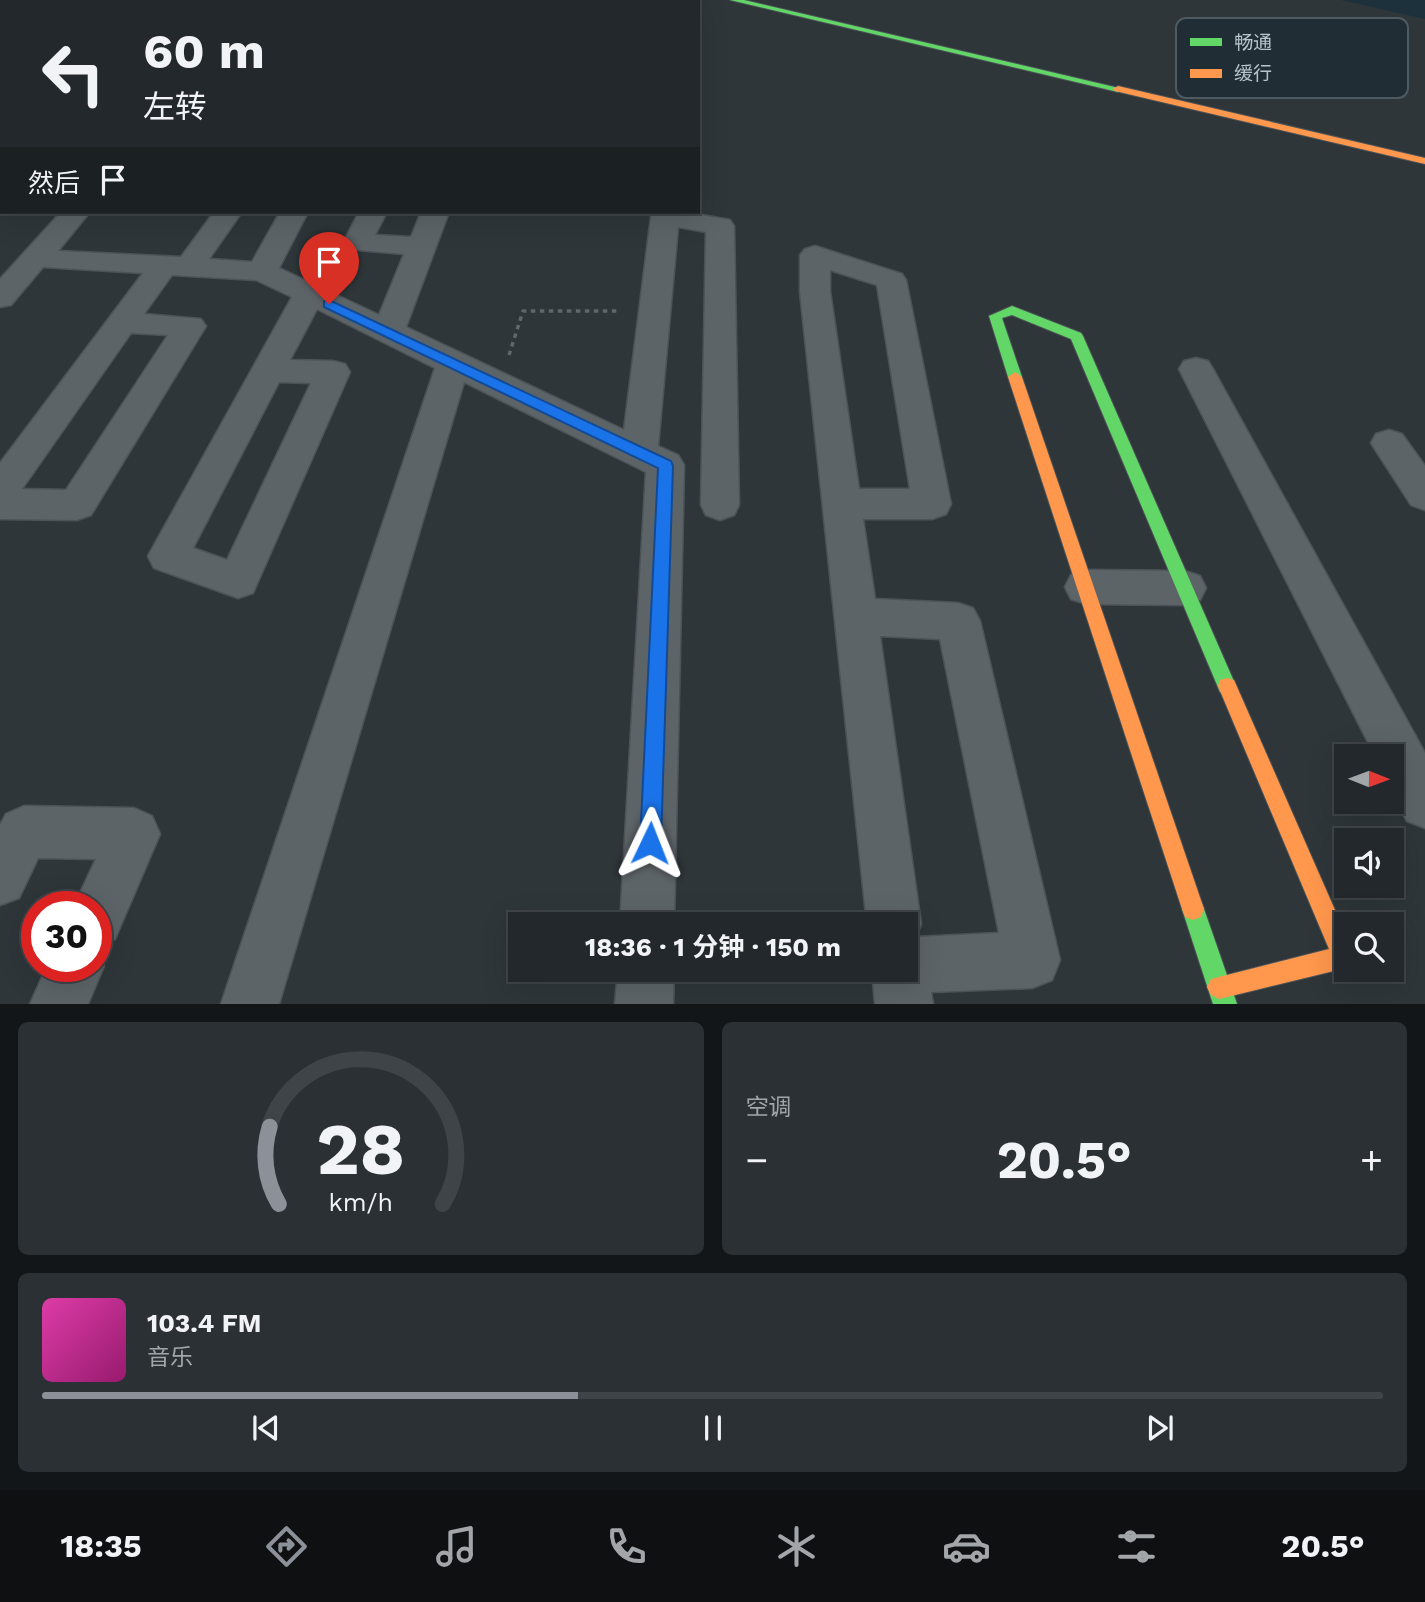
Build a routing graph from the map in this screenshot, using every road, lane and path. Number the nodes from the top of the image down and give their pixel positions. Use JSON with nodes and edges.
{"nodes":[{"id":1,"x":734,"y":0,"type":"edge"},
{"id":2,"x":1425,"y":161,"type":"edge"},
{"id":3,"x":74,"y":214,"type":"edge"},
{"id":4,"x":226,"y":214,"type":"edge"},
{"id":5,"x":293,"y":214,"type":"edge"},
{"id":6,"x":372,"y":214,"type":"edge"},
{"id":7,"x":434,"y":214,"type":"edge"},
{"id":8,"x":422,"y":246,"type":"junction"},
{"id":9,"x":35,"y":258,"type":"junction"},
{"id":10,"x":176,"y":266,"type":"junction"},
{"id":11,"x":262,"y":271,"type":"junction"},
{"id":12,"x":309,"y":295,"type":"junction"},
{"id":13,"x":0,"y":298,"type":"edge"},
{"id":14,"x":654,"y":311,"type":"junction"},
{"id":15,"x":121,"y":323,"type":"junction"},
{"id":16,"x":388,"y":332,"type":"junction"},
{"id":17,"x":453,"y":363,"type":"junction"},
{"id":18,"x":1196,"y":369,"type":"dead end"},
{"id":19,"x":269,"y":371,"type":"junction"},
{"id":20,"x":500,"y":385,"type":"junction"},
{"id":21,"x":1389,"y":443,"type":"dead end"},
{"id":22,"x":639,"y":453,"type":"junction"},
{"id":23,"x":0,"y":491,"type":"edge"},
{"id":24,"x":1425,"y":495,"type":"edge"},
{"id":25,"x":0,"y":504,"type":"edge"},
{"id":26,"x":720,"y":505,"type":"dead end"},
{"id":27,"x":842,"y":505,"type":"junction"},
{"id":28,"x":1086,"y":587,"type":"junction"},
{"id":29,"x":1185,"y":588,"type":"junction"},
{"id":30,"x":856,"y":617,"type":"junction"},
{"id":31,"x":1425,"y":803,"type":"edge"},
{"id":32,"x":0,"y":879,"type":"edge"},
{"id":33,"x":109,"y":891,"type":"edge"},
{"id":34,"x":647,"y":912,"type":"edge"},
{"id":35,"x":893,"y":912,"type":"edge"},
{"id":36,"x":918,"y":964,"type":"edge"},
{"id":37,"x":69,"y":982,"type":"edge"},
{"id":38,"x":645,"y":982,"type":"edge"},
{"id":39,"x":901,"y":982,"type":"edge"},
{"id":40,"x":1219,"y":987,"type":"junction"},
{"id":41,"x":59,"y":1003,"type":"edge"},
{"id":42,"x":250,"y":1003,"type":"edge"},
{"id":43,"x":644,"y":1003,"type":"edge"},
{"id":44,"x":904,"y":1003,"type":"edge"},
{"id":45,"x":1225,"y":1003,"type":"edge"}],
"edges":[{"from":1,"to":2,"type":"street"},
{"from":3,"to":9,"type":"street"},
{"from":4,"to":10,"type":"street"},
{"from":5,"to":11,"type":"street"},
{"from":6,"to":8,"type":"street"},
{"from":7,"to":8,"type":"street"},
{"from":8,"to":16,"type":"street"},
{"from":9,"to":10,"type":"street"},
{"from":9,"to":13,"type":"street"},
{"from":10,"to":11,"type":"street"},
{"from":10,"to":15,"type":"street"},
{"from":11,"to":12,"type":"street"},
{"from":12,"to":16,"type":"street"},
{"from":12,"to":19,"type":"street"},
{"from":14,"to":20,"type":"path"},
{"from":14,"to":22,"type":"street"},
{"from":14,"to":26,"type":"street"},
{"from":15,"to":23,"type":"street"},
{"from":15,"to":25,"type":"street"},
{"from":16,"to":17,"type":"street"},
{"from":17,"to":20,"type":"street"},
{"from":17,"to":42,"type":"street"},
{"from":18,"to":31,"type":"street"},
{"from":19,"to":19,"type":"street"},
{"from":20,"to":22,"type":"street"},
{"from":21,"to":24,"type":"street"},
{"from":22,"to":34,"type":"street"},
{"from":27,"to":27,"type":"street"},
{"from":27,"to":30,"type":"street"},
{"from":28,"to":29,"type":"street"},
{"from":28,"to":29,"type":"street"},
{"from":28,"to":40,"type":"street"},
{"from":29,"to":40,"type":"street"},
{"from":30,"to":35,"type":"street"},
{"from":30,"to":36,"type":"street"},
{"from":32,"to":33,"type":"street"},
{"from":37,"to":41,"type":"street"},
{"from":38,"to":43,"type":"street"},
{"from":39,"to":44,"type":"street"},
{"from":40,"to":45,"type":"street"}]}
